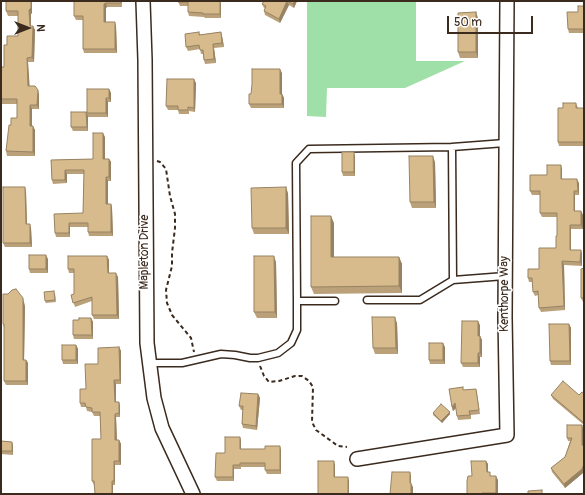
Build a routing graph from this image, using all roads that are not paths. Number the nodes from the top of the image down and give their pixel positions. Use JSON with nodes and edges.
{"nodes":[{"id":1,"x":143,"y":1,"type":"edge"},
{"id":2,"x":507,"y":1,"type":"edge"},
{"id":3,"x":505,"y":143,"type":"junction"},
{"id":4,"x":452,"y":147,"type":"junction"},
{"id":5,"x":505,"y":276,"type":"junction"},
{"id":6,"x":453,"y":280,"type":"junction"},
{"id":7,"x":367,"y":300,"type":"dead end"},
{"id":8,"x":335,"y":301,"type":"dead end"},
{"id":9,"x":297,"y":302,"type":"junction"},
{"id":10,"x":149,"y":363,"type":"junction"},
{"id":11,"x":356,"y":459,"type":"dead end"},
{"id":12,"x":193,"y":494,"type":"edge"}],
"edges":[{"from":1,"to":10,"type":"street","name":"Mapleton Drive"},
{"from":2,"to":3,"type":"street","name":"Kenthorpe Way"},
{"from":3,"to":4,"type":"lane"},
{"from":3,"to":5,"type":"street","name":"Kenthorpe Way"},
{"from":4,"to":6,"type":"lane"},
{"from":4,"to":9,"type":"lane"},
{"from":5,"to":6,"type":"lane"},
{"from":5,"to":11,"type":"street","name":"Kenthorpe Way"},
{"from":6,"to":7,"type":"lane"},
{"from":8,"to":9,"type":"lane"},
{"from":9,"to":10,"type":"lane"},
{"from":10,"to":12,"type":"street","name":"Mapleton Drive"}]}
